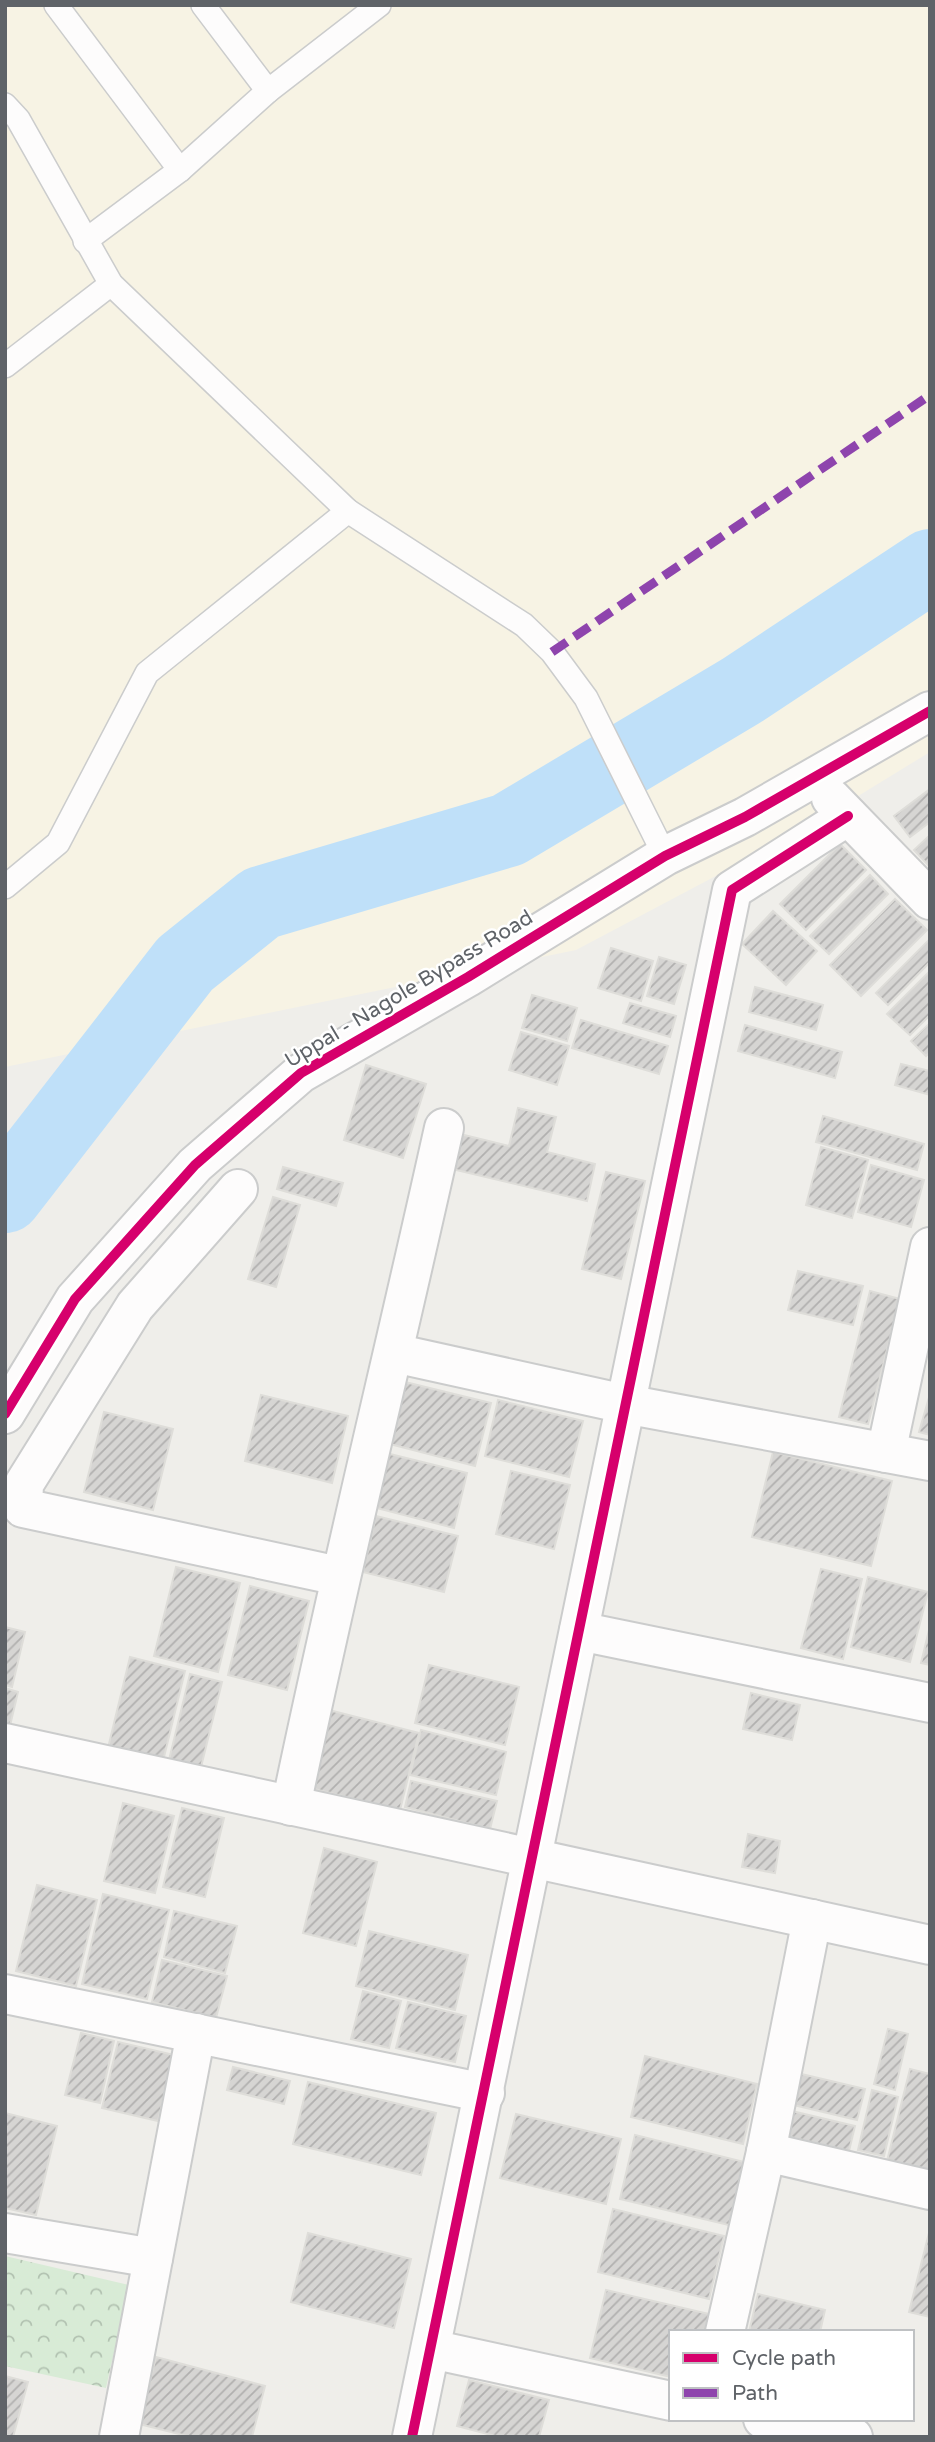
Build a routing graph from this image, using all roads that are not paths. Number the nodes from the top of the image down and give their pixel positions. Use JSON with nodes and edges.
{"nodes":[{"id":1,"x":56,"y":5,"type":"edge"},
{"id":2,"x":203,"y":5,"type":"edge"},
{"id":3,"x":379,"y":5,"type":"edge"},
{"id":4,"x":268,"y":91,"type":"junction"},
{"id":5,"x":5,"y":104,"type":"edge"},
{"id":6,"x":180,"y":170,"type":"junction"},
{"id":7,"x":85,"y":241,"type":"junction"},
{"id":8,"x":111,"y":284,"type":"junction"},
{"id":9,"x":5,"y":366,"type":"edge"},
{"id":10,"x":348,"y":511,"type":"junction"},
{"id":11,"x":930,"y":711,"type":"edge"},
{"id":12,"x":812,"y":779,"type":"junction"},
{"id":13,"x":848,"y":816,"type":"junction"},
{"id":14,"x":665,"y":856,"type":"junction"},
{"id":15,"x":5,"y":887,"type":"edge"},
{"id":16,"x":930,"y":900,"type":"edge"},
{"id":17,"x":444,"y":1128,"type":"dead end"},
{"id":18,"x":238,"y":1189,"type":"dead end"},
{"id":19,"x":930,"y":1247,"type":"edge"},
{"id":20,"x":394,"y":1353,"type":"junction"},
{"id":21,"x":625,"y":1404,"type":"junction"},
{"id":22,"x":5,"y":1414,"type":"edge"},
{"id":23,"x":886,"y":1453,"type":"junction"},
{"id":24,"x":930,"y":1461,"type":"edge"},
{"id":25,"x":339,"y":1576,"type":"junction"},
{"id":26,"x":579,"y":1631,"type":"junction"},
{"id":27,"x":930,"y":1703,"type":"edge"},
{"id":28,"x":5,"y":1743,"type":"edge"},
{"id":29,"x":291,"y":1806,"type":"junction"},
{"id":30,"x":533,"y":1858,"type":"junction"},
{"id":31,"x":811,"y":1919,"type":"junction"},
{"id":32,"x":930,"y":1945,"type":"edge"},
{"id":33,"x":5,"y":1994,"type":"edge"},
{"id":34,"x":196,"y":2033,"type":"junction"},
{"id":35,"x":485,"y":2093,"type":"junction"},
{"id":36,"x":766,"y":2152,"type":"junction"},
{"id":37,"x":930,"y":2190,"type":"edge"},
{"id":38,"x":5,"y":2233,"type":"edge"},
{"id":39,"x":153,"y":2258,"type":"junction"},
{"id":40,"x":725,"y":2330,"type":"edge"},
{"id":41,"x":431,"y":2350,"type":"junction"},
{"id":42,"x":669,"y":2401,"type":"edge"},
{"id":43,"x":773,"y":2421,"type":"edge"},
{"id":44,"x":119,"y":2437,"type":"edge"},
{"id":45,"x":412,"y":2437,"type":"edge"},
{"id":46,"x":853,"y":2437,"type":"edge"}],
"edges":[{"from":1,"to":6,"type":"lane"},
{"from":2,"to":4,"type":"lane"},
{"from":3,"to":4,"type":"lane"},
{"from":4,"to":6,"type":"lane"},
{"from":5,"to":7,"type":"lane"},
{"from":6,"to":7,"type":"lane"},
{"from":7,"to":8,"type":"lane"},
{"from":8,"to":9,"type":"lane"},
{"from":8,"to":10,"type":"lane"},
{"from":10,"to":14,"type":"lane"},
{"from":10,"to":15,"type":"lane"},
{"from":11,"to":12,"type":"street","name":"Uppal - Nagole Bypass Road"},
{"from":12,"to":13,"type":"street"},
{"from":12,"to":14,"type":"street","name":"Uppal - Nagole Bypass Road"},
{"from":13,"to":16,"type":"street"},
{"from":13,"to":21,"type":"street"},
{"from":14,"to":22,"type":"street","name":"Uppal - Nagole Bypass Road"},
{"from":17,"to":20,"type":"street"},
{"from":18,"to":25,"type":"street"},
{"from":19,"to":23,"type":"street"},
{"from":20,"to":21,"type":"street"},
{"from":20,"to":25,"type":"street"},
{"from":21,"to":23,"type":"street"},
{"from":21,"to":26,"type":"street"},
{"from":23,"to":24,"type":"street"},
{"from":25,"to":29,"type":"street"},
{"from":26,"to":27,"type":"street"},
{"from":26,"to":30,"type":"street"},
{"from":28,"to":29,"type":"street"},
{"from":29,"to":30,"type":"street"},
{"from":30,"to":31,"type":"street"},
{"from":30,"to":35,"type":"street"},
{"from":31,"to":32,"type":"street"},
{"from":31,"to":36,"type":"street"},
{"from":33,"to":34,"type":"street"},
{"from":34,"to":35,"type":"street"},
{"from":34,"to":39,"type":"street"},
{"from":35,"to":41,"type":"street"},
{"from":36,"to":37,"type":"street"},
{"from":36,"to":40,"type":"street"},
{"from":38,"to":39,"type":"street"},
{"from":39,"to":44,"type":"street"},
{"from":41,"to":42,"type":"street"},
{"from":41,"to":45,"type":"street"},
{"from":43,"to":46,"type":"street"}]}
